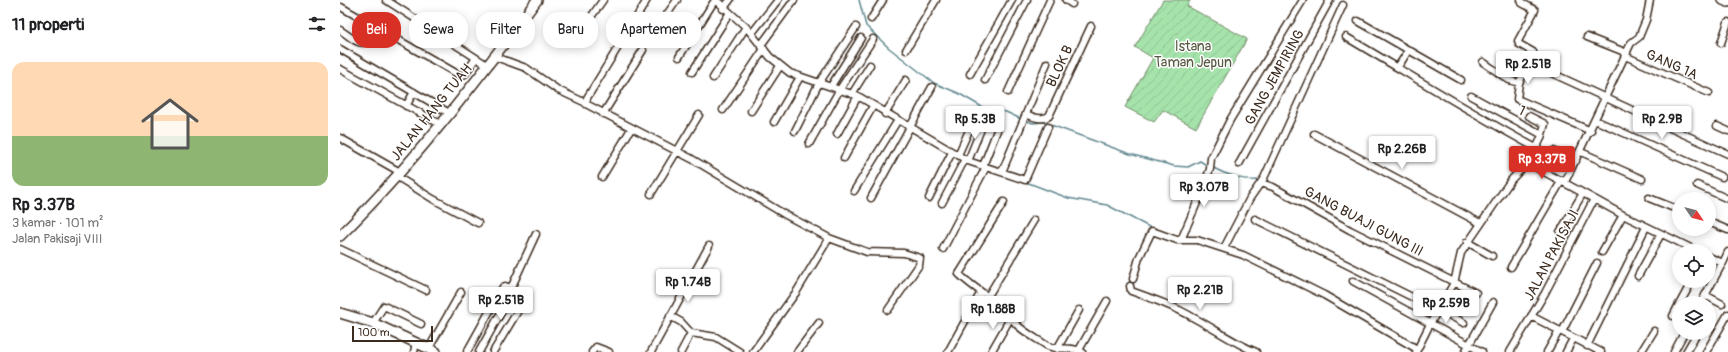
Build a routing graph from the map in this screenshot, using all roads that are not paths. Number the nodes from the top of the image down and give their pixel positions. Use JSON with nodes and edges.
{"nodes":[{"id":1,"x":345,"y":0,"type":"edge"},
{"id":2,"x":386,"y":0,"type":"edge"},
{"id":3,"x":537,"y":0,"type":"edge"},
{"id":4,"x":603,"y":0,"type":"edge"},
{"id":5,"x":647,"y":0,"type":"edge"},
{"id":6,"x":677,"y":0,"type":"edge"},
{"id":7,"x":730,"y":0,"type":"edge"},
{"id":8,"x":778,"y":0,"type":"edge"},
{"id":9,"x":794,"y":0,"type":"edge"},
{"id":10,"x":883,"y":0,"type":"edge"},
{"id":11,"x":936,"y":0,"type":"edge"},
{"id":12,"x":1012,"y":0,"type":"edge"},
{"id":13,"x":1027,"y":0,"type":"edge"},
{"id":14,"x":1050,"y":0,"type":"edge"},
{"id":15,"x":1303,"y":0,"type":"edge"},
{"id":16,"x":1330,"y":0,"type":"edge"},
{"id":17,"x":1521,"y":0,"type":"edge"},
{"id":18,"x":1650,"y":0,"type":"edge"},
{"id":19,"x":1723,"y":0,"type":"edge"},
{"id":20,"x":717,"y":1,"type":"edge"},
{"id":21,"x":1728,"y":2,"type":"edge"},
{"id":22,"x":1343,"y":5,"type":"dead end"},
{"id":23,"x":340,"y":7,"type":"edge"},
{"id":24,"x":723,"y":9,"type":"junction"},
{"id":25,"x":595,"y":12,"type":"edge"},
{"id":26,"x":669,"y":12,"type":"edge"},
{"id":27,"x":352,"y":14,"type":"edge"},
{"id":28,"x":729,"y":14,"type":"junction"},
{"id":29,"x":871,"y":19,"type":"dead end"},
{"id":30,"x":1358,"y":21,"type":"dead end"},
{"id":31,"x":1728,"y":22,"type":"edge"},
{"id":32,"x":1092,"y":26,"type":"dead end"},
{"id":33,"x":746,"y":27,"type":"junction"},
{"id":34,"x":856,"y":27,"type":"dead end"},
{"id":35,"x":340,"y":30,"type":"edge"},
{"id":36,"x":752,"y":33,"type":"junction"},
{"id":37,"x":1346,"y":37,"type":"dead end"},
{"id":38,"x":1587,"y":37,"type":"dead end"},
{"id":39,"x":352,"y":38,"type":"edge"},
{"id":40,"x":860,"y":38,"type":"dead end"},
{"id":41,"x":873,"y":39,"type":"dead end"},
{"id":42,"x":401,"y":42,"type":"edge"},
{"id":43,"x":1721,"y":43,"type":"dead end"},
{"id":44,"x":762,"y":47,"type":"junction"},
{"id":45,"x":342,"y":50,"type":"edge"},
{"id":46,"x":643,"y":50,"type":"dead end"},
{"id":47,"x":906,"y":50,"type":"dead end"},
{"id":48,"x":1408,"y":50,"type":"junction"},
{"id":49,"x":1533,"y":52,"type":"dead end"},
{"id":50,"x":1626,"y":55,"type":"junction"},
{"id":51,"x":493,"y":56,"type":"junction"},
{"id":52,"x":679,"y":57,"type":"dead end"},
{"id":53,"x":340,"y":58,"type":"edge"},
{"id":54,"x":476,"y":58,"type":"junction"},
{"id":55,"x":1483,"y":62,"type":"dead end"},
{"id":56,"x":1047,"y":63,"type":"dead end"},
{"id":57,"x":487,"y":65,"type":"junction"},
{"id":58,"x":870,"y":65,"type":"dead end"},
{"id":59,"x":780,"y":66,"type":"junction"},
{"id":60,"x":1398,"y":67,"type":"junction"},
{"id":61,"x":340,"y":69,"type":"edge"},
{"id":62,"x":692,"y":72,"type":"dead end"},
{"id":63,"x":970,"y":74,"type":"dead end"},
{"id":64,"x":800,"y":77,"type":"junction"},
{"id":65,"x":713,"y":78,"type":"dead end"},
{"id":66,"x":906,"y":80,"type":"dead end"},
{"id":67,"x":985,"y":80,"type":"dead end"},
{"id":68,"x":1461,"y":80,"type":"dead end"},
{"id":69,"x":819,"y":83,"type":"junction"},
{"id":70,"x":1519,"y":83,"type":"junction"},
{"id":71,"x":831,"y":86,"type":"junction"},
{"id":72,"x":932,"y":87,"type":"dead end"},
{"id":73,"x":840,"y":89,"type":"junction"},
{"id":74,"x":414,"y":92,"type":"junction"},
{"id":75,"x":1008,"y":92,"type":"dead end"},
{"id":76,"x":1709,"y":93,"type":"dead end"},
{"id":77,"x":855,"y":95,"type":"junction"},
{"id":78,"x":1471,"y":96,"type":"dead end"},
{"id":79,"x":1605,"y":97,"type":"junction"},
{"id":80,"x":586,"y":103,"type":"junction"},
{"id":81,"x":406,"y":106,"type":"junction"},
{"id":82,"x":874,"y":106,"type":"junction"},
{"id":83,"x":724,"y":110,"type":"dead end"},
{"id":84,"x":751,"y":111,"type":"dead end"},
{"id":85,"x":451,"y":114,"type":"junction"},
{"id":86,"x":603,"y":114,"type":"junction"},
{"id":87,"x":885,"y":114,"type":"junction"},
{"id":88,"x":700,"y":115,"type":"dead end"},
{"id":89,"x":1529,"y":116,"type":"dead end"},
{"id":90,"x":975,"y":117,"type":"dead end"},
{"id":91,"x":1024,"y":118,"type":"junction"},
{"id":92,"x":984,"y":119,"type":"dead end"},
{"id":93,"x":898,"y":120,"type":"junction"},
{"id":94,"x":1595,"y":120,"type":"junction"},
{"id":95,"x":1656,"y":121,"type":"dead end"},
{"id":96,"x":774,"y":122,"type":"dead end"},
{"id":97,"x":440,"y":124,"type":"junction"},
{"id":98,"x":1717,"y":126,"type":"dead end"},
{"id":99,"x":909,"y":127,"type":"junction"},
{"id":100,"x":1048,"y":127,"type":"dead end"},
{"id":101,"x":998,"y":128,"type":"dead end"},
{"id":102,"x":1670,"y":128,"type":"dead end"},
{"id":103,"x":631,"y":129,"type":"junction"},
{"id":104,"x":795,"y":131,"type":"dead end"},
{"id":105,"x":1728,"y":131,"type":"edge"},
{"id":106,"x":1591,"y":132,"type":"junction"},
{"id":107,"x":837,"y":134,"type":"dead end"},
{"id":108,"x":1314,"y":134,"type":"dead end"},
{"id":109,"x":1541,"y":134,"type":"junction"},
{"id":110,"x":340,"y":138,"type":"edge"},
{"id":111,"x":809,"y":144,"type":"dead end"},
{"id":112,"x":1536,"y":148,"type":"junction"},
{"id":113,"x":1554,"y":151,"type":"dead end"},
{"id":114,"x":678,"y":152,"type":"junction"},
{"id":115,"x":1581,"y":152,"type":"junction"},
{"id":116,"x":955,"y":154,"type":"junction"},
{"id":117,"x":1728,"y":154,"type":"edge"},
{"id":118,"x":844,"y":158,"type":"dead end"},
{"id":119,"x":966,"y":160,"type":"junction"},
{"id":120,"x":1576,"y":161,"type":"junction"},
{"id":121,"x":1528,"y":163,"type":"junction"},
{"id":122,"x":1239,"y":164,"type":"dead end"},
{"id":123,"x":984,"y":166,"type":"junction"},
{"id":124,"x":1002,"y":172,"type":"junction"},
{"id":125,"x":398,"y":174,"type":"junction"},
{"id":126,"x":602,"y":177,"type":"dead end"},
{"id":127,"x":1722,"y":177,"type":"dead end"},
{"id":128,"x":1642,"y":179,"type":"dead end"},
{"id":129,"x":1262,"y":181,"type":"junction"},
{"id":130,"x":1563,"y":181,"type":"junction"},
{"id":131,"x":1697,"y":185,"type":"dead end"},
{"id":132,"x":854,"y":190,"type":"dead end"},
{"id":133,"x":1583,"y":193,"type":"junction"},
{"id":134,"x":650,"y":194,"type":"dead end"},
{"id":135,"x":871,"y":198,"type":"dead end"},
{"id":136,"x":929,"y":198,"type":"dead end"},
{"id":137,"x":1649,"y":198,"type":"dead end"},
{"id":138,"x":1594,"y":199,"type":"junction"},
{"id":139,"x":1728,"y":199,"type":"edge"},
{"id":140,"x":1004,"y":202,"type":"dead end"},
{"id":141,"x":942,"y":204,"type":"dead end"},
{"id":142,"x":1672,"y":207,"type":"edge"},
{"id":143,"x":1623,"y":215,"type":"junction"},
{"id":144,"x":1255,"y":219,"type":"dead end"},
{"id":145,"x":1034,"y":220,"type":"dead end"},
{"id":146,"x":478,"y":223,"type":"dead end"},
{"id":147,"x":1480,"y":223,"type":"junction"},
{"id":148,"x":1716,"y":225,"type":"edge"},
{"id":149,"x":1646,"y":227,"type":"junction"},
{"id":150,"x":1728,"y":230,"type":"edge"},
{"id":151,"x":1560,"y":232,"type":"dead end"},
{"id":152,"x":536,"y":234,"type":"dead end"},
{"id":153,"x":1661,"y":234,"type":"junction"},
{"id":154,"x":340,"y":236,"type":"edge"},
{"id":155,"x":829,"y":238,"type":"junction"},
{"id":156,"x":1181,"y":240,"type":"junction"},
{"id":157,"x":1467,"y":242,"type":"junction"},
{"id":158,"x":1682,"y":244,"type":"edge"},
{"id":159,"x":709,"y":246,"type":"dead end"},
{"id":160,"x":1224,"y":248,"type":"junction"},
{"id":161,"x":340,"y":249,"type":"edge"},
{"id":162,"x":943,"y":249,"type":"dead end"},
{"id":163,"x":1602,"y":252,"type":"dead end"},
{"id":164,"x":1728,"y":252,"type":"edge"},
{"id":165,"x":1492,"y":256,"type":"dead end"},
{"id":166,"x":1716,"y":260,"type":"edge"},
{"id":167,"x":1597,"y":263,"type":"dead end"},
{"id":168,"x":1722,"y":264,"type":"dead end"},
{"id":169,"x":1511,"y":267,"type":"dead end"},
{"id":170,"x":1638,"y":276,"type":"dead end"},
{"id":171,"x":1133,"y":279,"type":"dead end"},
{"id":172,"x":1353,"y":282,"type":"dead end"},
{"id":173,"x":1454,"y":283,"type":"junction"},
{"id":174,"x":1130,"y":286,"type":"dead end"},
{"id":175,"x":426,"y":290,"type":"dead end"},
{"id":176,"x":461,"y":292,"type":"dead end"},
{"id":177,"x":981,"y":292,"type":"junction"},
{"id":178,"x":1476,"y":292,"type":"dead end"},
{"id":179,"x":1705,"y":295,"type":"joint"},
{"id":180,"x":988,"y":296,"type":"junction"},
{"id":181,"x":509,"y":298,"type":"dead end"},
{"id":182,"x":525,"y":299,"type":"dead end"},
{"id":183,"x":1107,"y":301,"type":"dead end"},
{"id":184,"x":1493,"y":302,"type":"dead end"},
{"id":185,"x":1722,"y":304,"type":"dead end"},
{"id":186,"x":1438,"y":309,"type":"junction"},
{"id":187,"x":888,"y":310,"type":"dead end"},
{"id":188,"x":1079,"y":310,"type":"dead end"},
{"id":189,"x":340,"y":313,"type":"edge"},
{"id":190,"x":1728,"y":314,"type":"edge"},
{"id":191,"x":670,"y":316,"type":"junction"},
{"id":192,"x":1531,"y":316,"type":"junction"},
{"id":193,"x":1012,"y":317,"type":"junction"},
{"id":194,"x":373,"y":323,"type":"junction"},
{"id":195,"x":819,"y":323,"type":"dead end"},
{"id":196,"x":1464,"y":323,"type":"dead end"},
{"id":197,"x":421,"y":324,"type":"dead end"},
{"id":198,"x":1430,"y":324,"type":"junction"},
{"id":199,"x":1654,"y":331,"type":"dead end"},
{"id":200,"x":1561,"y":332,"type":"junction"},
{"id":201,"x":691,"y":333,"type":"junction"},
{"id":202,"x":1573,"y":339,"type":"junction"},
{"id":203,"x":1680,"y":340,"type":"edge"},
{"id":204,"x":1693,"y":340,"type":"edge"},
{"id":205,"x":1469,"y":345,"type":"junction"},
{"id":206,"x":1587,"y":346,"type":"junction"},
{"id":207,"x":415,"y":347,"type":"edge"},
{"id":208,"x":1057,"y":349,"type":"junction"},
{"id":209,"x":433,"y":350,"type":"edge"},
{"id":210,"x":733,"y":350,"type":"edge"},
{"id":211,"x":1416,"y":350,"type":"edge"},
{"id":212,"x":1080,"y":351,"type":"edge"},
{"id":213,"x":467,"y":352,"type":"edge"},
{"id":214,"x":479,"y":352,"type":"edge"},
{"id":215,"x":493,"y":352,"type":"edge"},
{"id":216,"x":592,"y":352,"type":"edge"},
{"id":217,"x":609,"y":352,"type":"edge"},
{"id":218,"x":651,"y":352,"type":"edge"},
{"id":219,"x":681,"y":352,"type":"edge"},
{"id":220,"x":740,"y":352,"type":"edge"},
{"id":221,"x":753,"y":352,"type":"edge"},
{"id":222,"x":797,"y":352,"type":"edge"},
{"id":223,"x":948,"y":352,"type":"edge"},
{"id":224,"x":991,"y":352,"type":"edge"},
{"id":225,"x":1256,"y":352,"type":"edge"},
{"id":226,"x":1465,"y":352,"type":"edge"},
{"id":227,"x":1482,"y":352,"type":"edge"},
{"id":228,"x":1510,"y":352,"type":"edge"},
{"id":229,"x":1547,"y":352,"type":"edge"},
{"id":230,"x":1566,"y":352,"type":"edge"},
{"id":231,"x":1601,"y":352,"type":"edge"},
{"id":232,"x":1641,"y":352,"type":"edge"},
{"id":233,"x":1674,"y":352,"type":"edge"},
{"id":234,"x":1686,"y":352,"type":"edge"},
{"id":235,"x":1706,"y":352,"type":"edge"}],
"edges":[{"from":1,"to":23,"type":"street"},
{"from":2,"to":54,"type":"street"},
{"from":3,"to":51,"type":"main road","name":"JALAN HANG TUAH"},
{"from":4,"to":25,"type":"street"},
{"from":5,"to":80,"type":"street"},
{"from":6,"to":26,"type":"street"},
{"from":7,"to":24,"type":"street"},
{"from":8,"to":36,"type":"street"},
{"from":9,"to":44,"type":"street"},
{"from":10,"to":29,"type":"street"},
{"from":11,"to":47,"type":"street"},
{"from":12,"to":63,"type":"street"},
{"from":13,"to":67,"type":"street"},
{"from":14,"to":75,"type":"street"},
{"from":15,"to":156,"type":"street"},
{"from":16,"to":122,"type":"street","name":"GANG JEMPIRING"},
{"from":17,"to":49,"type":"street"},
{"from":18,"to":50,"type":"street"},
{"from":19,"to":21,"type":"main road"},
{"from":20,"to":24,"type":"street"},
{"from":20,"to":52,"type":"street"},
{"from":22,"to":129,"type":"street"},
{"from":23,"to":27,"type":"street"},
{"from":24,"to":28,"type":"street"},
{"from":28,"to":33,"type":"street"},
{"from":28,"to":62,"type":"street"},
{"from":30,"to":48,"type":"street"},
{"from":31,"to":43,"type":"street"},
{"from":32,"to":91,"type":"street","name":"BLOK B"},
{"from":33,"to":36,"type":"street"},
{"from":33,"to":65,"type":"street"},
{"from":34,"to":69,"type":"street"},
{"from":35,"to":39,"type":"street"},
{"from":36,"to":44,"type":"street"},
{"from":37,"to":60,"type":"street"},
{"from":38,"to":50,"type":"street","name":"GANG 1A"},
{"from":40,"to":71,"type":"street"},
{"from":41,"to":73,"type":"street"},
{"from":42,"to":54,"type":"street"},
{"from":44,"to":59,"type":"street"},
{"from":44,"to":83,"type":"street"},
{"from":45,"to":53,"type":"street"},
{"from":45,"to":74,"type":"street"},
{"from":46,"to":86,"type":"street"},
{"from":48,"to":60,"type":"street"},
{"from":48,"to":68,"type":"street"},
{"from":50,"to":76,"type":"street","name":"GANG 1A"},
{"from":50,"to":79,"type":"street"},
{"from":51,"to":57,"type":"main road","name":"JALAN HANG TUAH"},
{"from":51,"to":80,"type":"street"},
{"from":54,"to":57,"type":"street"},
{"from":55,"to":70,"type":"street"},
{"from":56,"to":91,"type":"street"},
{"from":57,"to":85,"type":"main road","name":"JALAN HANG TUAH"},
{"from":58,"to":77,"type":"street"},
{"from":59,"to":64,"type":"street"},
{"from":59,"to":84,"type":"street"},
{"from":60,"to":112,"type":"street"},
{"from":61,"to":81,"type":"street"},
{"from":64,"to":69,"type":"street"},
{"from":64,"to":96,"type":"street"},
{"from":66,"to":87,"type":"street"},
{"from":69,"to":71,"type":"street"},
{"from":69,"to":104,"type":"street"},
{"from":70,"to":79,"type":"street"},
{"from":70,"to":106,"type":"street"},
{"from":71,"to":73,"type":"street"},
{"from":72,"to":99,"type":"street"},
{"from":73,"to":77,"type":"street"},
{"from":73,"to":111,"type":"street"},
{"from":74,"to":81,"type":"street"},
{"from":74,"to":85,"type":"street"},
{"from":77,"to":82,"type":"street"},
{"from":77,"to":107,"type":"street"},
{"from":78,"to":109,"type":"street","name":"1"},
{"from":79,"to":94,"type":"street"},
{"from":79,"to":95,"type":"street"},
{"from":80,"to":86,"type":"street"},
{"from":81,"to":97,"type":"street"},
{"from":82,"to":87,"type":"street"},
{"from":82,"to":118,"type":"street"},
{"from":85,"to":97,"type":"main road","name":"JALAN HANG TUAH"},
{"from":86,"to":103,"type":"street"},
{"from":87,"to":93,"type":"street"},
{"from":88,"to":114,"type":"street"},
{"from":89,"to":109,"type":"street"},
{"from":90,"to":116,"type":"street"},
{"from":91,"to":124,"type":"street"},
{"from":92,"to":119,"type":"street"},
{"from":93,"to":99,"type":"street"},
{"from":93,"to":132,"type":"street"},
{"from":94,"to":106,"type":"street"},
{"from":94,"to":127,"type":"street"},
{"from":97,"to":125,"type":"main road","name":"JALAN HANG TUAH"},
{"from":98,"to":105,"type":"street"},
{"from":99,"to":116,"type":"street"},
{"from":99,"to":135,"type":"street"},
{"from":100,"to":124,"type":"street"},
{"from":101,"to":123,"type":"street"},
{"from":102,"to":117,"type":"street"},
{"from":103,"to":114,"type":"street"},
{"from":103,"to":126,"type":"street"},
{"from":106,"to":115,"type":"street"},
{"from":108,"to":147,"type":"street"},
{"from":109,"to":112,"type":"street"},
{"from":110,"to":125,"type":"street"},
{"from":112,"to":121,"type":"street"},
{"from":113,"to":120,"type":"street"},
{"from":114,"to":134,"type":"street"},
{"from":114,"to":155,"type":"street"},
{"from":115,"to":120,"type":"street"},
{"from":115,"to":128,"type":"street"},
{"from":116,"to":119,"type":"street"},
{"from":116,"to":136,"type":"street"},
{"from":119,"to":123,"type":"street"},
{"from":119,"to":141,"type":"street"},
{"from":120,"to":130,"type":"street"},
{"from":121,"to":130,"type":"street","name":"JALAN PAKISAJI"},
{"from":121,"to":147,"type":"street"},
{"from":123,"to":124,"type":"street"},
{"from":123,"to":162,"type":"street"},
{"from":125,"to":146,"type":"street"},
{"from":125,"to":154,"type":"main road","name":"JALAN HANG TUAH"},
{"from":129,"to":160,"type":"street"},
{"from":129,"to":173,"type":"street","name":"GANG BUAJI GUNG III"},
{"from":130,"to":133,"type":"street","name":"JALAN PAKISAJI"},
{"from":130,"to":169,"type":"street"},
{"from":131,"to":139,"type":"street"},
{"from":133,"to":138,"type":"street","name":"JALAN PAKISAJI"},
{"from":133,"to":151,"type":"street"},
{"from":137,"to":142,"type":"street"},
{"from":138,"to":143,"type":"street"},
{"from":138,"to":192,"type":"street","name":"JALAN PAKISAJI"},
{"from":140,"to":177,"type":"street"},
{"from":143,"to":149,"type":"street"},
{"from":143,"to":163,"type":"street"},
{"from":144,"to":186,"type":"street"},
{"from":145,"to":180,"type":"street"},
{"from":147,"to":157,"type":"street"},
{"from":148,"to":150,"type":"street"},
{"from":149,"to":153,"type":"street"},
{"from":149,"to":206,"type":"street"},
{"from":152,"to":213,"type":"street"},
{"from":153,"to":158,"type":"street"},
{"from":153,"to":170,"type":"street"},
{"from":155,"to":187,"type":"street"},
{"from":155,"to":221,"type":"street"},
{"from":156,"to":160,"type":"street"},
{"from":156,"to":171,"type":"street"},
{"from":157,"to":165,"type":"street"},
{"from":157,"to":173,"type":"street"},
{"from":159,"to":191,"type":"street"},
{"from":160,"to":211,"type":"street"},
{"from":161,"to":175,"type":"street"},
{"from":164,"to":166,"type":"street"},
{"from":167,"to":200,"type":"street"},
{"from":168,"to":179,"type":"street"},
{"from":172,"to":198,"type":"street"},
{"from":173,"to":178,"type":"street","name":"GANG BUAJI GUNG III"},
{"from":173,"to":186,"type":"street"},
{"from":174,"to":225,"type":"street"},
{"from":176,"to":209,"type":"street"},
{"from":177,"to":180,"type":"street"},
{"from":177,"to":223,"type":"street"},
{"from":179,"to":185,"type":"street"},
{"from":180,"to":193,"type":"street"},
{"from":181,"to":214,"type":"street"},
{"from":182,"to":215,"type":"street"},
{"from":183,"to":212,"type":"street"},
{"from":184,"to":205,"type":"street"},
{"from":186,"to":196,"type":"street"},
{"from":186,"to":198,"type":"street"},
{"from":188,"to":208,"type":"street"},
{"from":189,"to":194,"type":"main road"},
{"from":190,"to":235,"type":"street"},
{"from":191,"to":201,"type":"street"},
{"from":191,"to":218,"type":"street"},
{"from":192,"to":200,"type":"street"},
{"from":192,"to":228,"type":"street","name":"JALAN PAKISAJI"},
{"from":193,"to":208,"type":"street"},
{"from":193,"to":224,"type":"street"},
{"from":194,"to":197,"type":"street"},
{"from":194,"to":207,"type":"main road"},
{"from":195,"to":222,"type":"street"},
{"from":198,"to":205,"type":"street"},
{"from":198,"to":211,"type":"street"},
{"from":199,"to":232,"type":"street"},
{"from":200,"to":202,"type":"street"},
{"from":200,"to":229,"type":"street"},
{"from":201,"to":210,"type":"street"},
{"from":201,"to":219,"type":"street"},
{"from":202,"to":206,"type":"street"},
{"from":202,"to":230,"type":"street"},
{"from":203,"to":233,"type":"street"},
{"from":204,"to":234,"type":"street"},
{"from":205,"to":226,"type":"street"},
{"from":205,"to":227,"type":"street"},
{"from":206,"to":231,"type":"street"},
{"from":207,"to":209,"type":"main road"},
{"from":208,"to":212,"type":"street"},
{"from":210,"to":220,"type":"street"},
{"from":216,"to":217,"type":"street"}]}
